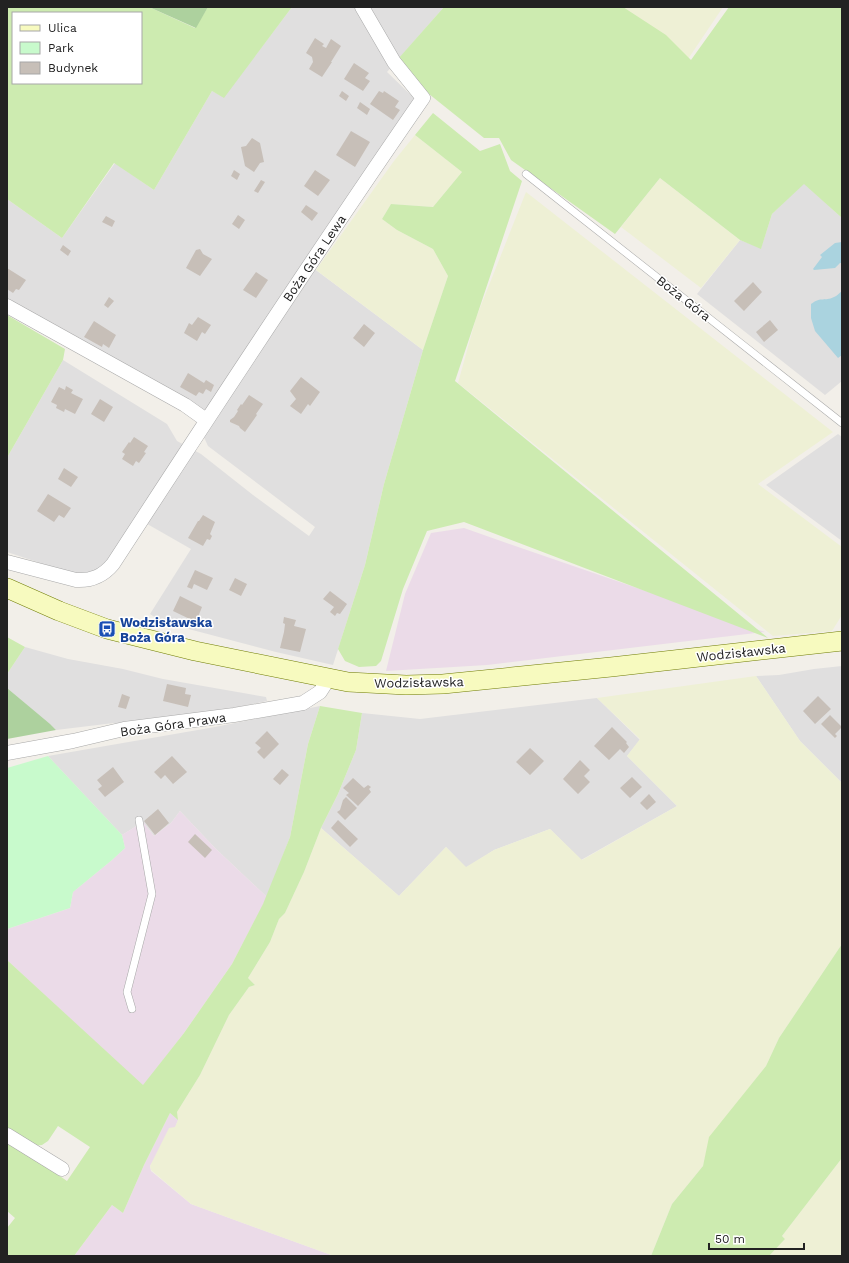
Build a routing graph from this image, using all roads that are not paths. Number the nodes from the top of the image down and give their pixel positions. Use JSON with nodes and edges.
{"nodes":[{"id":1,"x":362,"y":7,"type":"edge"},
{"id":2,"x":526,"y":174,"type":"dead end"},
{"id":3,"x":7,"y":306,"type":"edge"},
{"id":4,"x":206,"y":420,"type":"junction"},
{"id":5,"x":842,"y":424,"type":"edge"},
{"id":6,"x":7,"y":562,"type":"edge"},
{"id":7,"x":7,"y":588,"type":"edge"},
{"id":8,"x":842,"y":641,"type":"edge"},
{"id":9,"x":329,"y":678,"type":"junction"},
{"id":10,"x":7,"y":753,"type":"edge"},
{"id":11,"x":139,"y":820,"type":"dead end"},
{"id":12,"x":132,"y":1009,"type":"dead end"},
{"id":13,"x":7,"y":1135,"type":"edge"},
{"id":14,"x":62,"y":1169,"type":"dead end"}],
"edges":[{"from":1,"to":4,"type":"street","name":"Boża Góra Lewa"},
{"from":2,"to":5,"type":"lane","name":"Boża Góra"},
{"from":3,"to":4,"type":"street"},
{"from":4,"to":6,"type":"street","name":"Boża Góra Lewa"},
{"from":7,"to":9,"type":"main road","name":"Wodzisławska"},
{"from":8,"to":9,"type":"main road","name":"Wodzisławska"},
{"from":9,"to":10,"type":"street","name":"Boża Góra Prawa"},
{"from":11,"to":12,"type":"lane"},
{"from":13,"to":14,"type":"street"}]}
